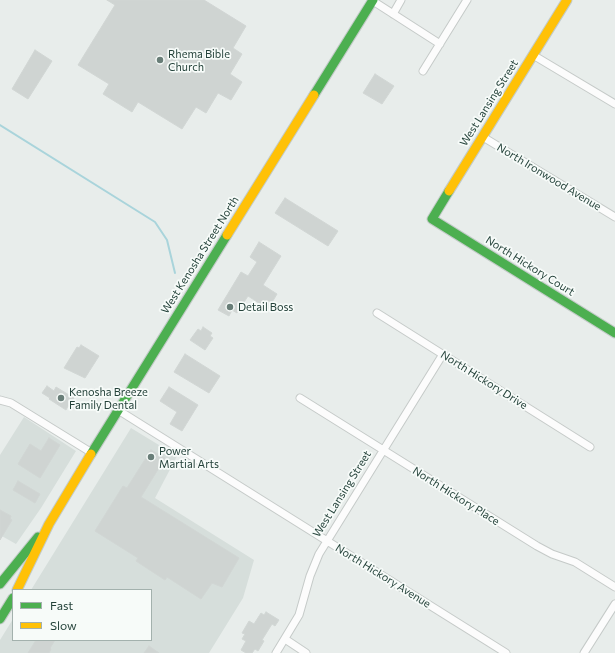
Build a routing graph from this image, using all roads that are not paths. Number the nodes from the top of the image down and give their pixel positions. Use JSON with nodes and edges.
{"nodes":[{"id":1,"x":401,"y":0,"type":"edge"},
{"id":2,"x":467,"y":0,"type":"edge"},
{"id":3,"x":567,"y":0,"type":"edge"},
{"id":4,"x":373,"y":1,"type":"edge"},
{"id":5,"x":393,"y":14,"type":"junction"},
{"id":6,"x":440,"y":44,"type":"junction"},
{"id":7,"x":533,"y":55,"type":"junction"},
{"id":8,"x":423,"y":70,"type":"dead end"},
{"id":9,"x":615,"y":104,"type":"edge"},
{"id":10,"x":483,"y":137,"type":"junction"},
{"id":11,"x":615,"y":217,"type":"edge"},
{"id":12,"x":432,"y":219,"type":"joint"},
{"id":13,"x":376,"y":313,"type":"dead end"},
{"id":14,"x":615,"y":333,"type":"edge"},
{"id":15,"x":443,"y":354,"type":"junction"},
{"id":16,"x":300,"y":398,"type":"dead end"},
{"id":17,"x":0,"y":400,"type":"edge"},
{"id":18,"x":118,"y":410,"type":"junction"},
{"id":19,"x":590,"y":447,"type":"dead end"},
{"id":20,"x":384,"y":450,"type":"junction"},
{"id":21,"x":92,"y":453,"type":"junction"},
{"id":22,"x":49,"y":524,"type":"junction"},
{"id":23,"x":328,"y":541,"type":"junction"},
{"id":24,"x":0,"y":584,"type":"edge"},
{"id":25,"x":615,"y":587,"type":"edge"},
{"id":26,"x":18,"y":589,"type":"edge"},
{"id":27,"x":12,"y":600,"type":"edge"},
{"id":28,"x":615,"y":604,"type":"edge"},
{"id":29,"x":0,"y":619,"type":"edge"},
{"id":30,"x":285,"y":639,"type":"junction"},
{"id":31,"x":276,"y":653,"type":"edge"},
{"id":32,"x":306,"y":653,"type":"edge"},
{"id":33,"x":506,"y":653,"type":"edge"},
{"id":34,"x":584,"y":653,"type":"edge"}],
"edges":[{"from":1,"to":5,"type":"street"},
{"from":2,"to":6,"type":"street"},
{"from":3,"to":7,"type":"main road","name":"West Lansing Street"},
{"from":4,"to":5,"type":"street"},
{"from":4,"to":18,"type":"main road","name":"West Kenosha Street North"},
{"from":5,"to":6,"type":"street"},
{"from":6,"to":8,"type":"street"},
{"from":7,"to":9,"type":"street"},
{"from":7,"to":10,"type":"main road","name":"West Lansing Street"},
{"from":10,"to":11,"type":"street","name":"North Ironwood Avenue"},
{"from":10,"to":12,"type":"main road","name":"West Lansing Street"},
{"from":12,"to":14,"type":"main road","name":"North Hickory Court"},
{"from":13,"to":15,"type":"street","name":"North Hickory Drive"},
{"from":15,"to":19,"type":"street","name":"North Hickory Drive"},
{"from":15,"to":20,"type":"street","name":"West Lansing Street"},
{"from":16,"to":20,"type":"street","name":"North Hickory Place"},
{"from":17,"to":21,"type":"street"},
{"from":18,"to":21,"type":"main road","name":"West Kenosha Street North"},
{"from":18,"to":23,"type":"street","name":"North Hickory Avenue"},
{"from":20,"to":23,"type":"street","name":"West Lansing Street"},
{"from":20,"to":25,"type":"street","name":"North Hickory Place"},
{"from":21,"to":22,"type":"main road","name":"West Kenosha Street North"},
{"from":22,"to":24,"type":"main road","name":"West Kenosha Street North"},
{"from":22,"to":26,"type":"main road","name":"West Kenosha Street North"},
{"from":23,"to":30,"type":"street","name":"West Lansing Street"},
{"from":23,"to":33,"type":"street","name":"North Hickory Avenue"},
{"from":27,"to":29,"type":"main road"},
{"from":28,"to":34,"type":"street"},
{"from":30,"to":31,"type":"street","name":"West Lansing Street"},
{"from":30,"to":32,"type":"street"}]}
